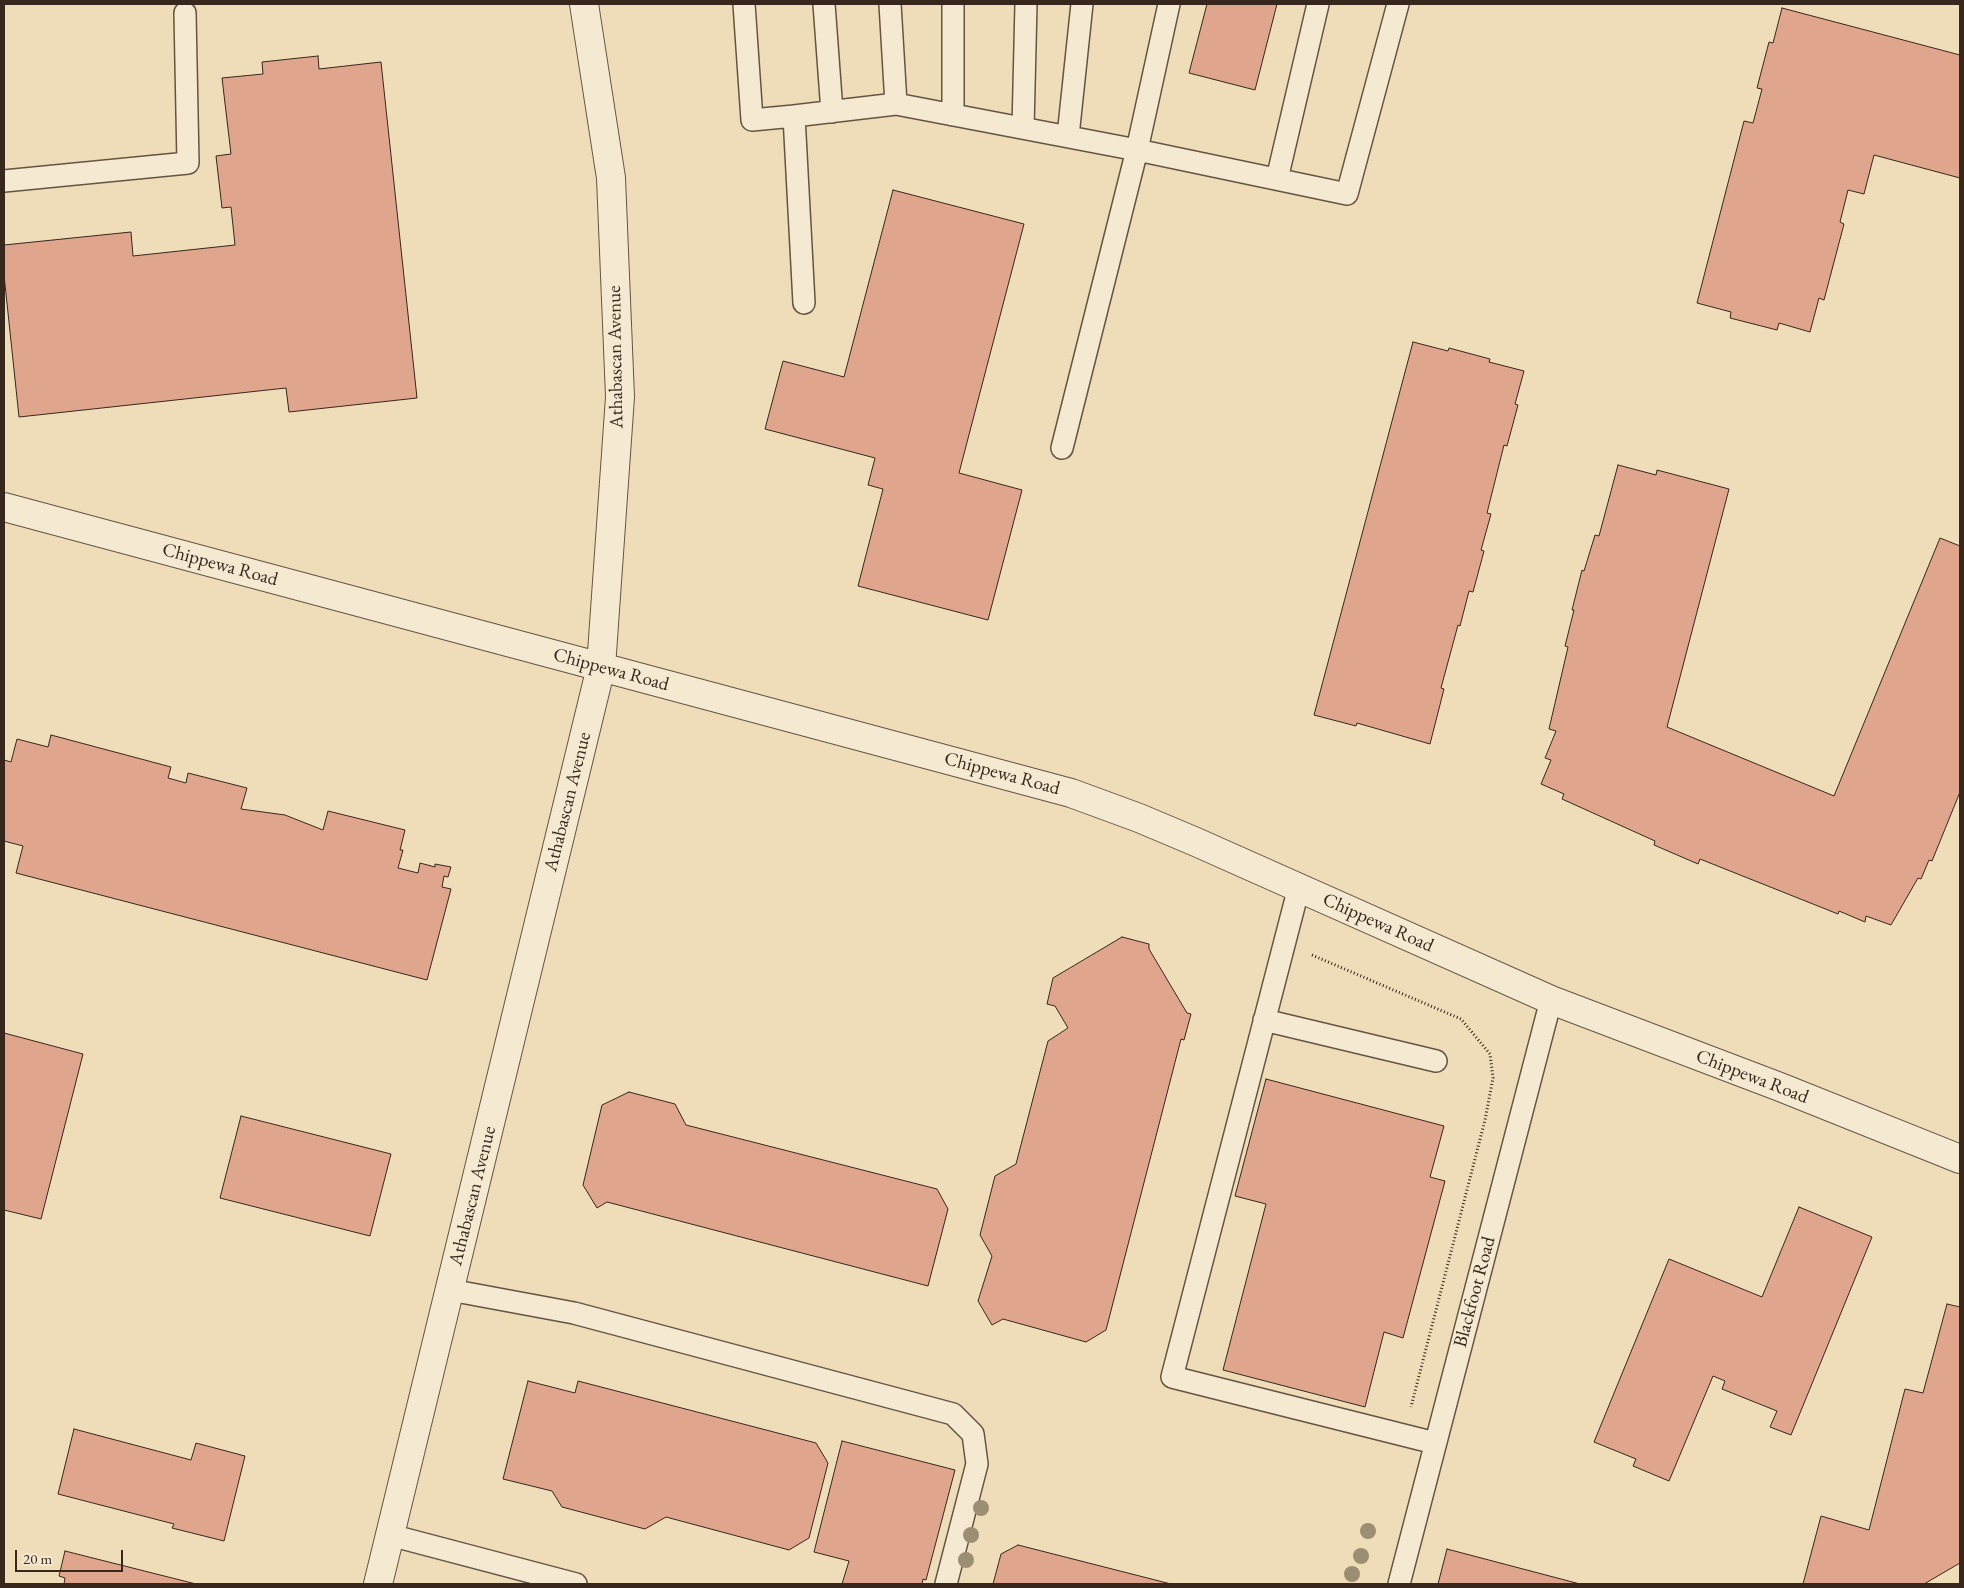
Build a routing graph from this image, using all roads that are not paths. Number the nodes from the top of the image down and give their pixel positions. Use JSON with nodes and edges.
{"nodes":[{"id":1,"x":584,"y":4,"type":"edge"},
{"id":2,"x":744,"y":4,"type":"edge"},
{"id":3,"x":824,"y":4,"type":"edge"},
{"id":4,"x":890,"y":4,"type":"edge"},
{"id":5,"x":953,"y":4,"type":"edge"},
{"id":6,"x":1026,"y":4,"type":"edge"},
{"id":7,"x":1082,"y":4,"type":"edge"},
{"id":8,"x":1169,"y":4,"type":"edge"},
{"id":9,"x":1318,"y":4,"type":"edge"},
{"id":10,"x":1398,"y":4,"type":"edge"},
{"id":11,"x":186,"y":13,"type":"dead end"},
{"id":12,"x":896,"y":104,"type":"junction"},
{"id":13,"x":832,"y":112,"type":"junction"},
{"id":14,"x":953,"y":115,"type":"junction"},
{"id":15,"x":794,"y":116,"type":"junction"},
{"id":16,"x":1023,"y":128,"type":"junction"},
{"id":17,"x":1068,"y":136,"type":"junction"},
{"id":18,"x":1137,"y":150,"type":"junction"},
{"id":19,"x":1277,"y":179,"type":"junction"},
{"id":20,"x":4,"y":180,"type":"edge"},
{"id":21,"x":804,"y":303,"type":"dead end"},
{"id":22,"x":1062,"y":448,"type":"dead end"},
{"id":23,"x":4,"y":507,"type":"edge"},
{"id":24,"x":601,"y":667,"type":"junction"},
{"id":25,"x":1299,"y":887,"type":"junction"},
{"id":26,"x":1551,"y":1000,"type":"junction"},
{"id":27,"x":1264,"y":1020,"type":"junction"},
{"id":28,"x":1436,"y":1062,"type":"dead end"},
{"id":29,"x":1960,"y":1159,"type":"edge"},
{"id":30,"x":450,"y":1290,"type":"junction"},
{"id":31,"x":1436,"y":1443,"type":"junction"},
{"id":32,"x":390,"y":1535,"type":"junction"},
{"id":33,"x":533,"y":1579,"type":"edge"},
{"id":34,"x":378,"y":1584,"type":"edge"},
{"id":35,"x":576,"y":1584,"type":"edge"},
{"id":36,"x":946,"y":1584,"type":"edge"},
{"id":37,"x":1399,"y":1584,"type":"edge"}],
"edges":[{"from":1,"to":24,"type":"street","name":"Athabascan Avenue"},
{"from":2,"to":15,"type":"lane"},
{"from":3,"to":13,"type":"lane"},
{"from":4,"to":12,"type":"lane"},
{"from":5,"to":14,"type":"lane"},
{"from":6,"to":16,"type":"lane"},
{"from":7,"to":17,"type":"lane"},
{"from":8,"to":18,"type":"lane"},
{"from":9,"to":19,"type":"lane"},
{"from":10,"to":19,"type":"lane"},
{"from":11,"to":20,"type":"lane"},
{"from":12,"to":13,"type":"lane"},
{"from":12,"to":14,"type":"lane"},
{"from":13,"to":15,"type":"lane"},
{"from":14,"to":16,"type":"lane"},
{"from":15,"to":21,"type":"lane"},
{"from":16,"to":17,"type":"lane"},
{"from":17,"to":18,"type":"lane"},
{"from":18,"to":19,"type":"lane"},
{"from":18,"to":22,"type":"lane"},
{"from":23,"to":24,"type":"street","name":"Chippewa Road"},
{"from":24,"to":25,"type":"street","name":"Chippewa Road"},
{"from":24,"to":30,"type":"street","name":"Athabascan Avenue"},
{"from":25,"to":26,"type":"street","name":"Chippewa Road"},
{"from":25,"to":27,"type":"lane"},
{"from":26,"to":29,"type":"street","name":"Chippewa Road"},
{"from":26,"to":31,"type":"lane","name":"Blackfoot Road"},
{"from":27,"to":28,"type":"lane"},
{"from":27,"to":31,"type":"lane"},
{"from":30,"to":32,"type":"street","name":"Athabascan Avenue"},
{"from":30,"to":36,"type":"lane"},
{"from":31,"to":37,"type":"lane","name":"Blackfoot Road"},
{"from":32,"to":33,"type":"lane"},
{"from":32,"to":34,"type":"street","name":"Athabascan Avenue"},
{"from":33,"to":35,"type":"lane"}]}
